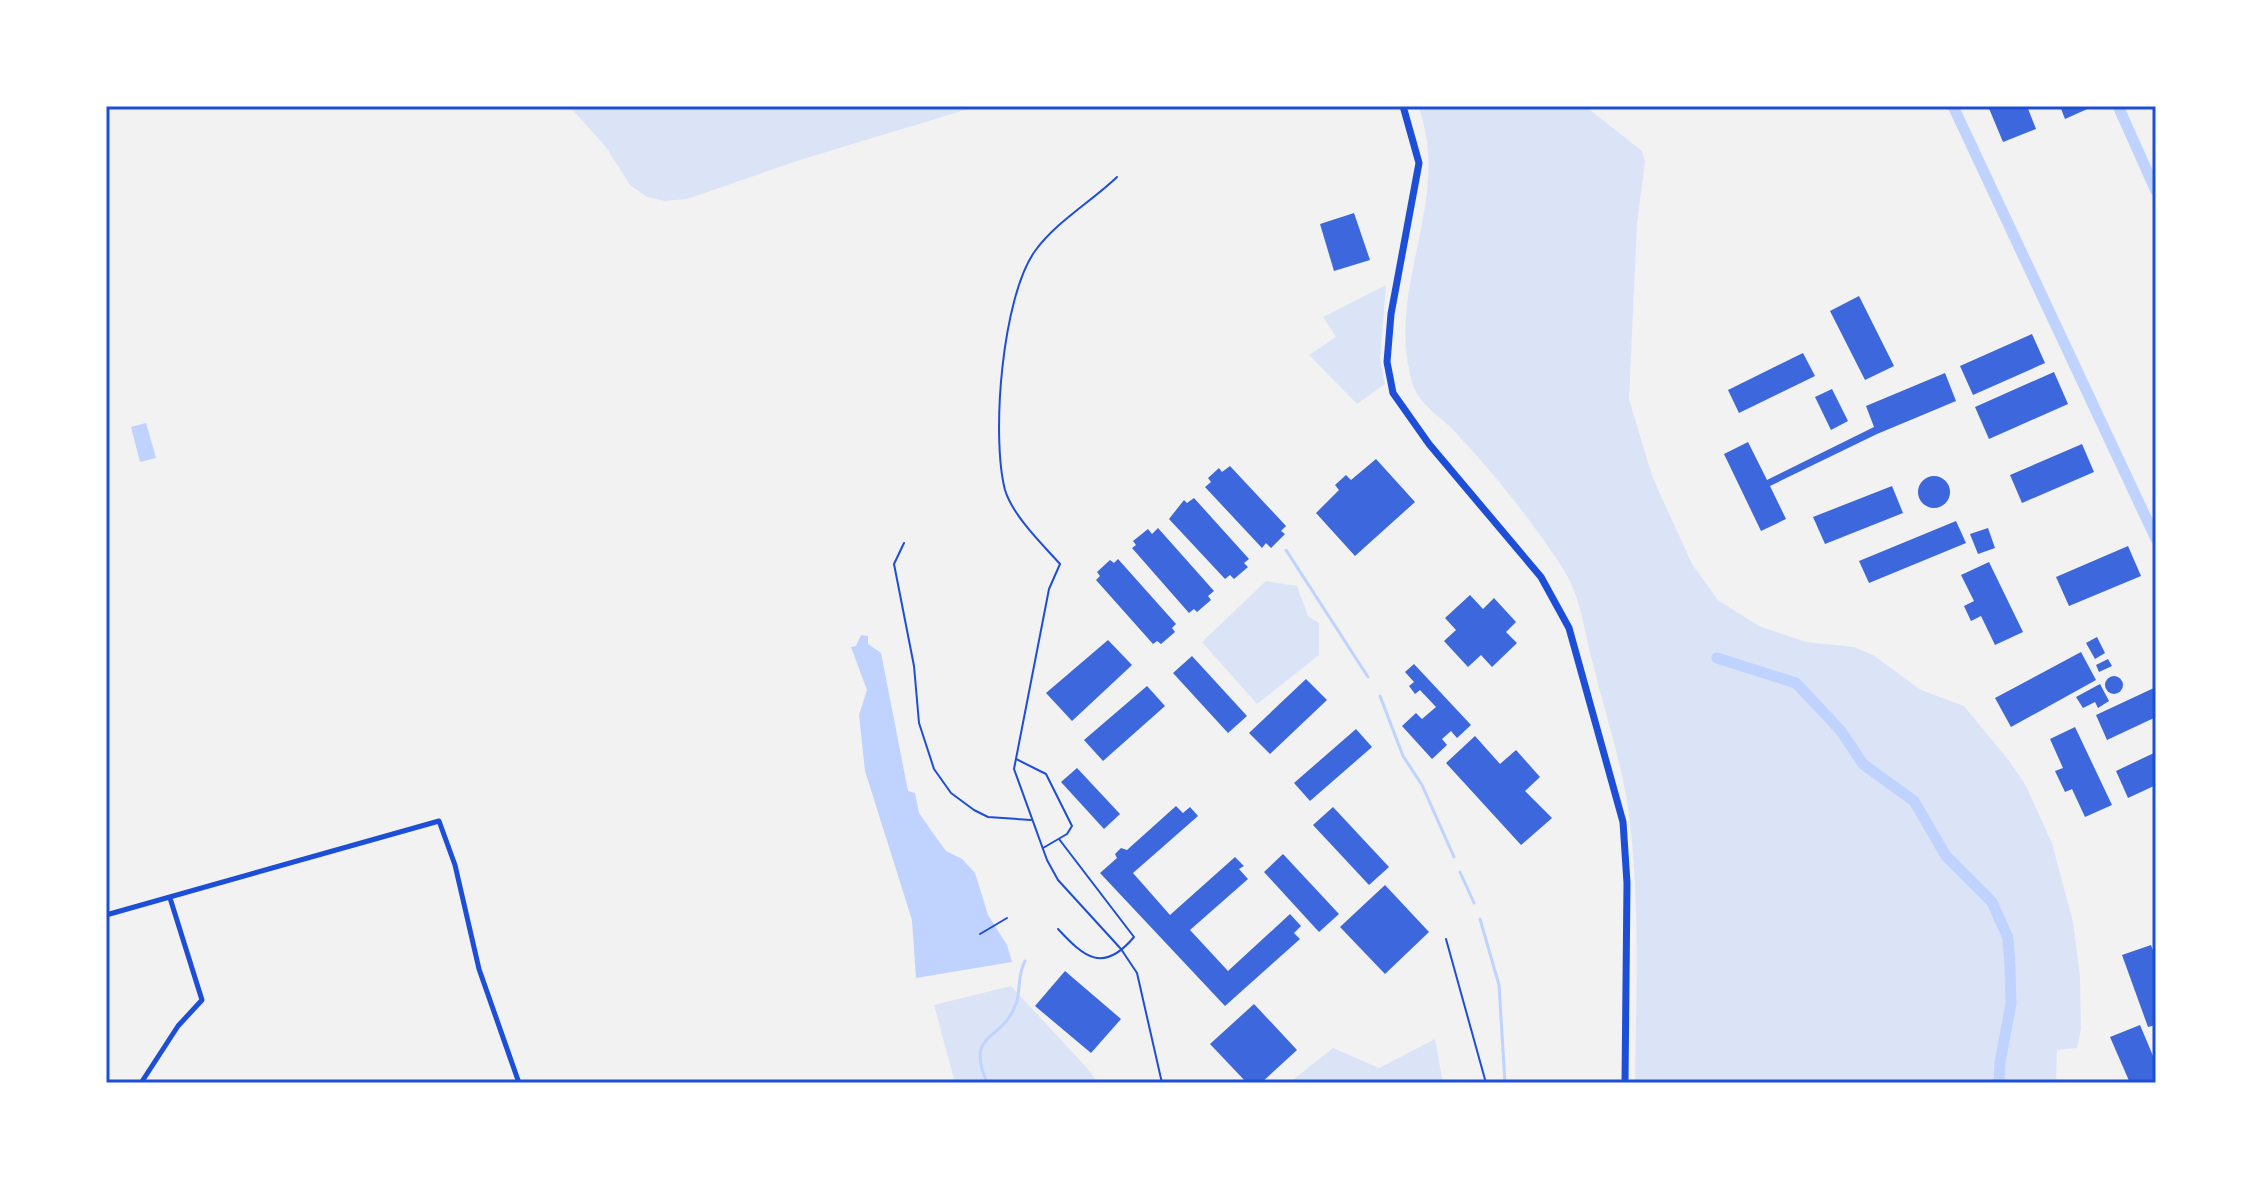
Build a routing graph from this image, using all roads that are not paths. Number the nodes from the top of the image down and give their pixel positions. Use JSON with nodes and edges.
{"nodes":[{"id":1,"x":1403,"y":106,"type":"edge"},
{"id":2,"x":1117,"y":177,"type":"dead end"},
{"id":3,"x":904,"y":543,"type":"dead end"},
{"id":4,"x":1015,"y":758,"type":"junction"},
{"id":5,"x":1032,"y":821,"type":"junction"},
{"id":6,"x":1059,"y":839,"type":"junction"},
{"id":7,"x":1043,"y":848,"type":"junction"},
{"id":8,"x":170,"y":898,"type":"junction"},
{"id":9,"x":106,"y":915,"type":"edge"},
{"id":10,"x":1058,"y":929,"type":"dead end"},
{"id":11,"x":1446,"y":939,"type":"dead end"},
{"id":12,"x":1121,"y":949,"type":"junction"},
{"id":13,"x":141,"y":1083,"type":"edge"},
{"id":14,"x":519,"y":1083,"type":"edge"},
{"id":15,"x":1162,"y":1083,"type":"edge"},
{"id":16,"x":1486,"y":1083,"type":"edge"},
{"id":17,"x":1625,"y":1083,"type":"edge"}],
"edges":[{"from":1,"to":17,"type":"main road"},
{"from":2,"to":4,"type":"lane"},
{"from":3,"to":5,"type":"lane"},
{"from":4,"to":5,"type":"lane"},
{"from":4,"to":6,"type":"lane"},
{"from":5,"to":7,"type":"lane"},
{"from":6,"to":7,"type":"lane"},
{"from":6,"to":12,"type":"lane"},
{"from":7,"to":12,"type":"lane"},
{"from":8,"to":9,"type":"street"},
{"from":8,"to":13,"type":"street"},
{"from":8,"to":14,"type":"street"},
{"from":10,"to":12,"type":"lane"},
{"from":11,"to":16,"type":"lane"},
{"from":12,"to":15,"type":"lane"}]}
